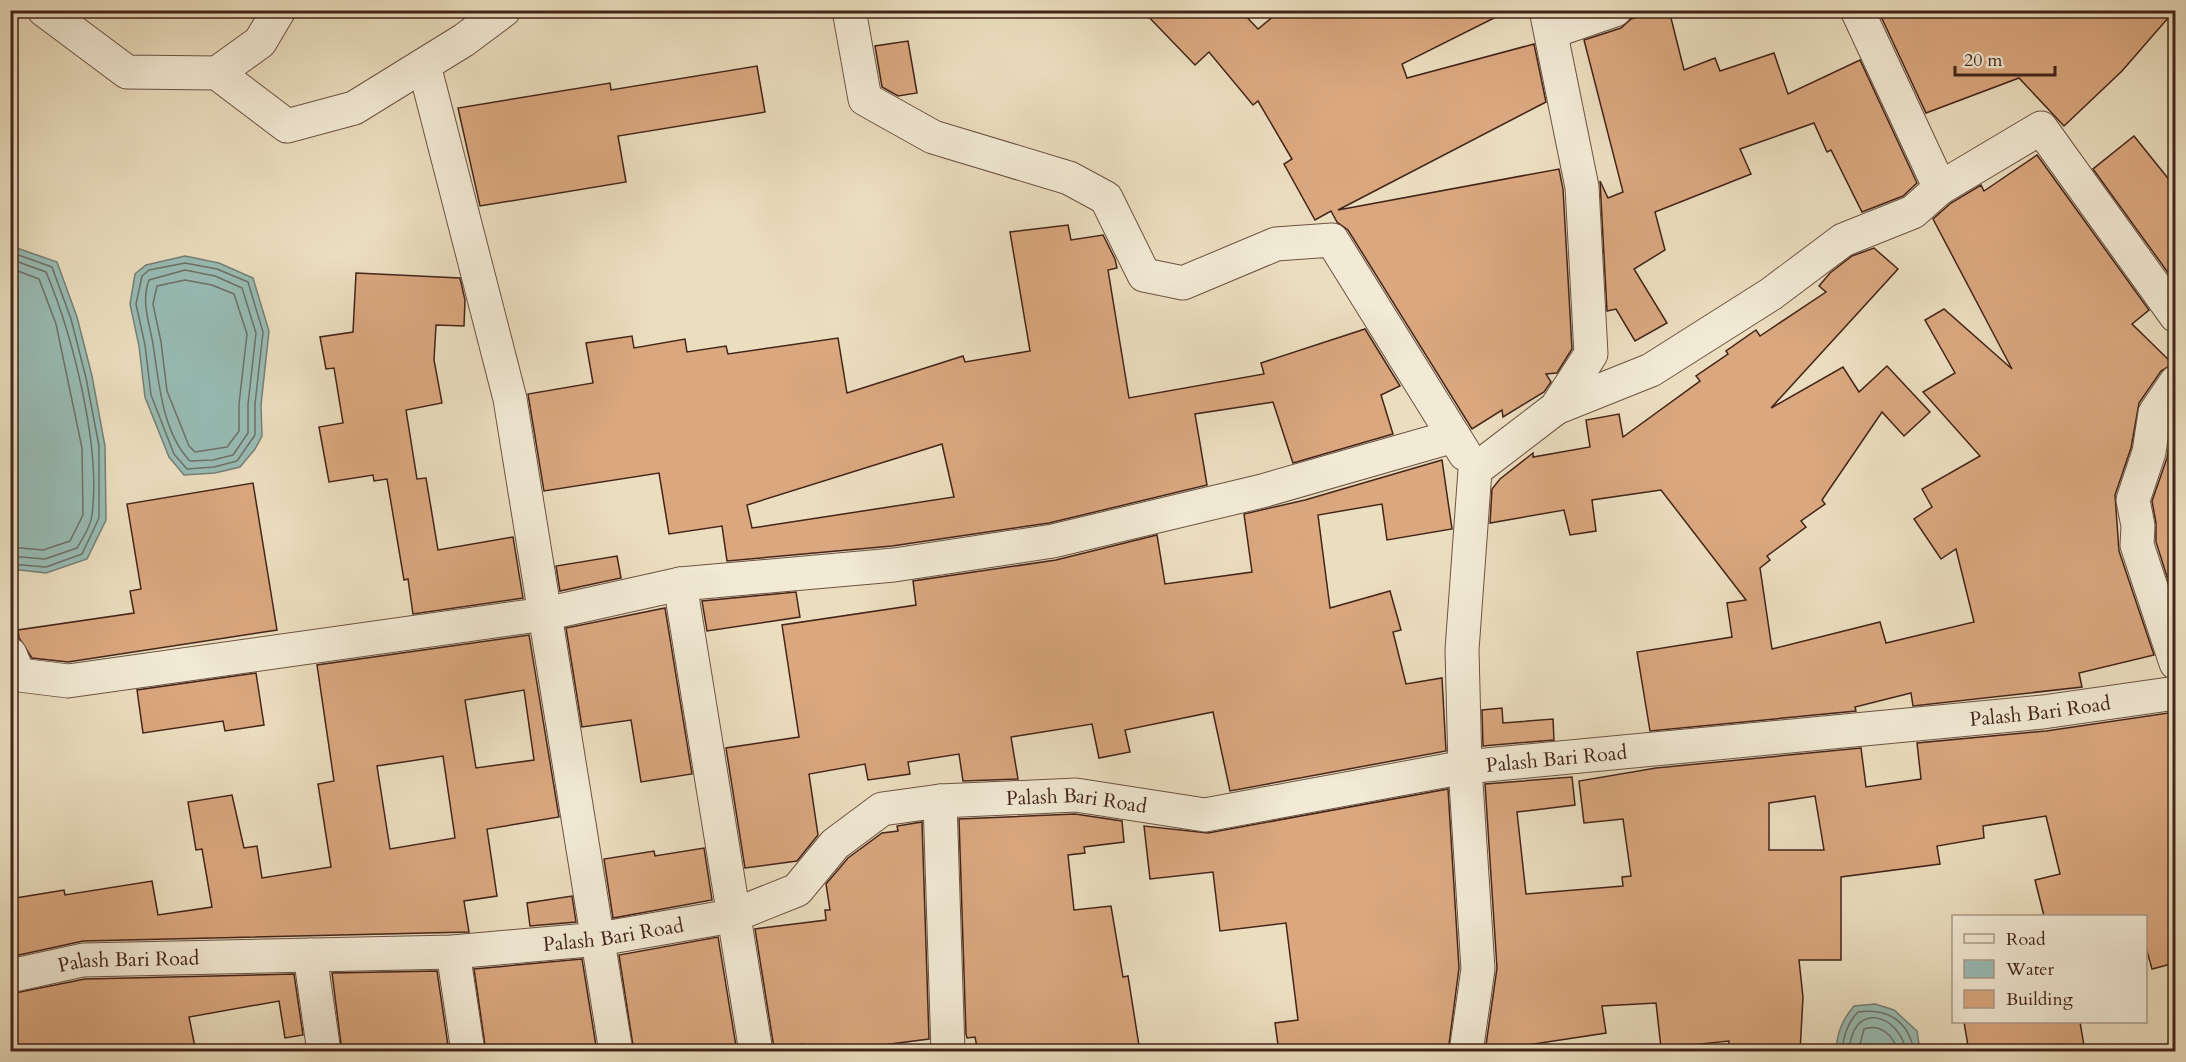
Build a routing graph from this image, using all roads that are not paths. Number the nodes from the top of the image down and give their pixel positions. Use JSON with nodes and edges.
{"nodes":[{"id":1,"x":44,"y":10,"type":"edge"},
{"id":2,"x":279,"y":10,"type":"edge"},
{"id":3,"x":504,"y":10,"type":"edge"},
{"id":4,"x":849,"y":10,"type":"edge"},
{"id":5,"x":1615,"y":10,"type":"edge"},
{"id":6,"x":1857,"y":10,"type":"edge"},
{"id":7,"x":1548,"y":21,"type":"edge"},
{"id":8,"x":424,"y":65,"type":"junction"},
{"id":9,"x":217,"y":73,"type":"junction"},
{"id":10,"x":1940,"y":188,"type":"junction"},
{"id":11,"x":2175,"y":316,"type":"edge"},
{"id":12,"x":2175,"y":382,"type":"edge"},
{"id":13,"x":1556,"y":408,"type":"junction"},
{"id":14,"x":1454,"y":436,"type":"junction"},
{"id":15,"x":1475,"y":470,"type":"junction"},
{"id":16,"x":680,"y":584,"type":"junction"},
{"id":17,"x":545,"y":615,"type":"junction"},
{"id":18,"x":10,"y":654,"type":"edge"},
{"id":19,"x":2175,"y":663,"type":"edge"},
{"id":20,"x":2175,"y":693,"type":"edge"},
{"id":21,"x":1465,"y":767,"type":"junction"},
{"id":22,"x":939,"y":801,"type":"junction"},
{"id":23,"x":732,"y":916,"type":"junction"},
{"id":24,"x":599,"y":939,"type":"junction"},
{"id":25,"x":453,"y":951,"type":"junction"},
{"id":26,"x":310,"y":956,"type":"junction"},
{"id":27,"x":10,"y":976,"type":"edge"},
{"id":28,"x":324,"y":1052,"type":"edge"},
{"id":29,"x":468,"y":1052,"type":"edge"},
{"id":30,"x":616,"y":1052,"type":"edge"},
{"id":31,"x":756,"y":1052,"type":"edge"},
{"id":32,"x":948,"y":1052,"type":"edge"},
{"id":33,"x":1466,"y":1052,"type":"edge"}],
"edges":[{"from":1,"to":9,"type":"street"},
{"from":2,"to":9,"type":"street"},
{"from":3,"to":8,"type":"street"},
{"from":4,"to":14,"type":"street"},
{"from":5,"to":7,"type":"street"},
{"from":6,"to":10,"type":"street"},
{"from":7,"to":13,"type":"street"},
{"from":8,"to":9,"type":"street"},
{"from":8,"to":17,"type":"street"},
{"from":10,"to":11,"type":"street"},
{"from":10,"to":13,"type":"street"},
{"from":12,"to":19,"type":"street"},
{"from":13,"to":15,"type":"street"},
{"from":14,"to":15,"type":"street"},
{"from":14,"to":16,"type":"street"},
{"from":15,"to":21,"type":"street"},
{"from":16,"to":17,"type":"street"},
{"from":16,"to":23,"type":"street"},
{"from":17,"to":18,"type":"street"},
{"from":17,"to":24,"type":"street"},
{"from":20,"to":21,"type":"street","name":"Palash Bari Road"},
{"from":21,"to":22,"type":"street","name":"Palash Bari Road"},
{"from":21,"to":33,"type":"street"},
{"from":22,"to":23,"type":"street","name":"Palash Bari Road"},
{"from":22,"to":32,"type":"street"},
{"from":23,"to":24,"type":"street","name":"Palash Bari Road"},
{"from":23,"to":31,"type":"street"},
{"from":24,"to":25,"type":"street","name":"Palash Bari Road"},
{"from":24,"to":30,"type":"street"},
{"from":25,"to":26,"type":"street","name":"Palash Bari Road"},
{"from":25,"to":29,"type":"street"},
{"from":26,"to":27,"type":"street","name":"Palash Bari Road"},
{"from":26,"to":28,"type":"street"}]}
